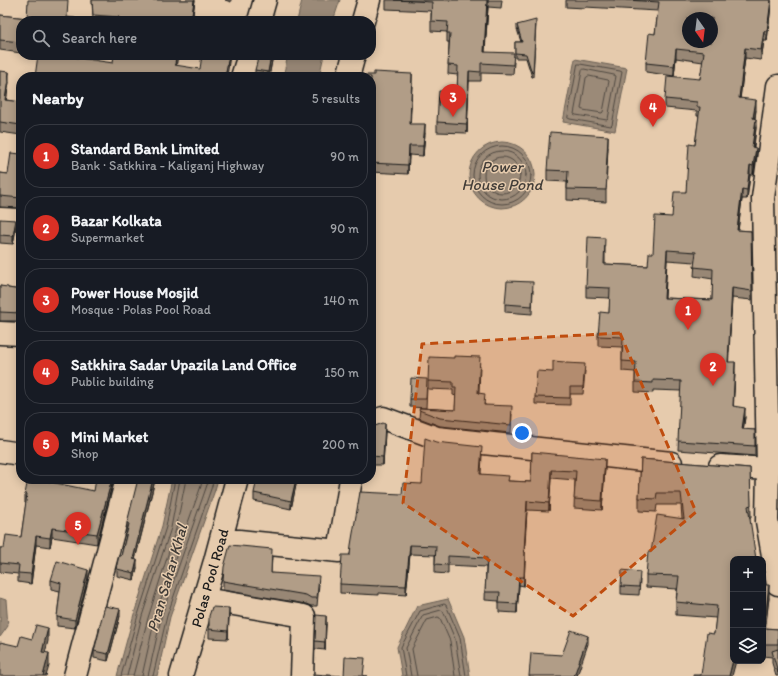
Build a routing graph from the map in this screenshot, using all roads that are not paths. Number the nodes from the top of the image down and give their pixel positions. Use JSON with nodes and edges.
{"nodes":[{"id":1,"x":265,"y":0,"type":"edge"},
{"id":2,"x":369,"y":0,"type":"edge"},
{"id":3,"x":260,"y":16,"type":"edge"},
{"id":4,"x":364,"y":16,"type":"edge"},
{"id":5,"x":247,"y":60,"type":"edge"},
{"id":6,"x":353,"y":60,"type":"edge"},
{"id":7,"x":243,"y":72,"type":"edge"},
{"id":8,"x":349,"y":72,"type":"edge"},
{"id":9,"x":778,"y":86,"type":"edge"},
{"id":10,"x":0,"y":217,"type":"edge"},
{"id":11,"x":16,"y":218,"type":"edge"},
{"id":12,"x":0,"y":333,"type":"edge"},
{"id":13,"x":16,"y":334,"type":"edge"},
{"id":14,"x":376,"y":420,"type":"edge"},
{"id":15,"x":0,"y":451,"type":"edge"},
{"id":16,"x":16,"y":453,"type":"edge"},
{"id":17,"x":768,"y":469,"type":"junction"},
{"id":18,"x":123,"y":484,"type":"edge"},
{"id":19,"x":236,"y":484,"type":"edge"},
{"id":20,"x":350,"y":484,"type":"edge"},
{"id":21,"x":773,"y":521,"type":"edge"},
{"id":22,"x":221,"y":541,"type":"junction"},
{"id":23,"x":778,"y":584,"type":"edge"},
{"id":24,"x":204,"y":599,"type":"junction"},
{"id":25,"x":75,"y":676,"type":"edge"},
{"id":26,"x":181,"y":676,"type":"edge"},
{"id":27,"x":302,"y":676,"type":"edge"}],
"edges":[{"from":1,"to":3,"type":"main road"},
{"from":2,"to":4,"type":"main road"},
{"from":5,"to":7,"type":"main road"},
{"from":6,"to":8,"type":"main road"},
{"from":9,"to":17,"type":"main road"},
{"from":10,"to":11,"type":"street"},
{"from":12,"to":13,"type":"main road"},
{"from":14,"to":17,"type":"main road"},
{"from":15,"to":16,"type":"main road"},
{"from":17,"to":21,"type":"main road"},
{"from":18,"to":25,"type":"main road"},
{"from":19,"to":22,"type":"main road","name":"Polas Pool Road"},
{"from":20,"to":22,"type":"main road"},
{"from":21,"to":23,"type":"main road"},
{"from":22,"to":24,"type":"main road","name":"Polas Pool Road"},
{"from":24,"to":26,"type":"main road","name":"Polas Pool Road"},
{"from":24,"to":27,"type":"main road"}]}
